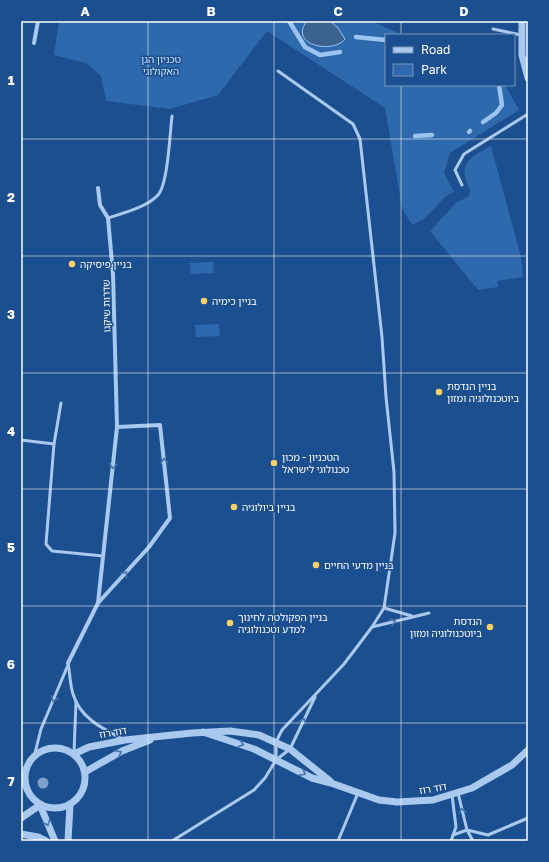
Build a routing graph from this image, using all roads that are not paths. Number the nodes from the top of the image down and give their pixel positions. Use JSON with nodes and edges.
{"nodes":[{"id":1,"x":38,"y":21,"type":"edge"},
{"id":2,"x":522,"y":21,"type":"edge"},
{"id":3,"x":493,"y":30,"type":"dead end"},
{"id":4,"x":522,"y":35,"type":"junction"},
{"id":5,"x":34,"y":43,"type":"dead end"},
{"id":6,"x":278,"y":70,"type":"dead end"},
{"id":7,"x":528,"y":78,"type":"edge"},
{"id":8,"x":528,"y":114,"type":"edge"},
{"id":9,"x":172,"y":116,"type":"dead end"},
{"id":10,"x":462,"y":185,"type":"dead end"},
{"id":11,"x":98,"y":188,"type":"dead end"},
{"id":12,"x":108,"y":218,"type":"junction"},
{"id":13,"x":60,"y":403,"type":"dead end"},
{"id":14,"x":117,"y":427,"type":"junction"},
{"id":15,"x":21,"y":440,"type":"edge"},
{"id":16,"x":54,"y":444,"type":"junction"},
{"id":17,"x":103,"y":556,"type":"junction"},
{"id":18,"x":98,"y":603,"type":"junction"},
{"id":19,"x":384,"y":608,"type":"junction"},
{"id":20,"x":429,"y":613,"type":"dead end"},
{"id":21,"x":414,"y":617,"type":"junction"},
{"id":22,"x":372,"y":627,"type":"junction"},
{"id":23,"x":68,"y":663,"type":"junction"},
{"id":24,"x":317,"y":693,"type":"junction"},
{"id":25,"x":76,"y":701,"type":"junction"},
{"id":26,"x":204,"y":732,"type":"junction"},
{"id":27,"x":158,"y":736,"type":"junction"},
{"id":28,"x":125,"y":740,"type":"junction"},
{"id":29,"x":276,"y":742,"type":"junction"},
{"id":30,"x":290,"y":749,"type":"junction"},
{"id":31,"x":528,"y":750,"type":"edge"},
{"id":32,"x":74,"y":754,"type":"junction"},
{"id":33,"x":34,"y":756,"type":"junction"},
{"id":34,"x":276,"y":760,"type":"junction"},
{"id":35,"x":85,"y":772,"type":"junction"},
{"id":36,"x":23,"y":779,"type":"edge"},
{"id":37,"x":331,"y":783,"type":"junction"},
{"id":38,"x":358,"y":793,"type":"junction"},
{"id":39,"x":455,"y":794,"type":"junction"},
{"id":40,"x":40,"y":805,"type":"junction"},
{"id":41,"x":70,"y":805,"type":"junction"},
{"id":42,"x":21,"y":818,"type":"edge"},
{"id":43,"x":528,"y":818,"type":"edge"},
{"id":44,"x":467,"y":830,"type":"junction"},
{"id":45,"x":21,"y":834,"type":"edge"},
{"id":46,"x":453,"y":835,"type":"junction"},
{"id":47,"x":46,"y":841,"type":"edge"},
{"id":48,"x":55,"y":841,"type":"edge"},
{"id":49,"x":68,"y":841,"type":"edge"},
{"id":50,"x":172,"y":841,"type":"edge"},
{"id":51,"x":338,"y":841,"type":"edge"},
{"id":52,"x":451,"y":841,"type":"edge"},
{"id":53,"x":473,"y":841,"type":"edge"}],
"edges":[{"from":1,"to":5,"type":"street"},
{"from":2,"to":4,"type":"street"},
{"from":3,"to":4,"type":"lane"},
{"from":4,"to":7,"type":"street"},
{"from":6,"to":19,"type":"lane"},
{"from":8,"to":10,"type":"lane"},
{"from":9,"to":12,"type":"lane"},
{"from":11,"to":12,"type":"street","name":"שדרות שיקגו"},
{"from":12,"to":14,"type":"street","name":"שדרות שיקגו"},
{"from":13,"to":16,"type":"lane"},
{"from":14,"to":17,"type":"street","name":"שדרות שיקגו","one_way":true},
{"from":18,"to":14,"type":"street","one_way":true},
{"from":15,"to":16,"type":"lane"},
{"from":16,"to":17,"type":"lane"},
{"from":17,"to":18,"type":"street","name":"שדרות שיקגו"},
{"from":18,"to":23,"type":"street"},
{"from":19,"to":21,"type":"lane"},
{"from":19,"to":22,"type":"lane"},
{"from":20,"to":21,"type":"lane"},
{"from":22,"to":21,"type":"lane","one_way":true},
{"from":22,"to":24,"type":"lane"},
{"from":23,"to":25,"type":"lane"},
{"from":23,"to":33,"type":"lane","one_way":true},
{"from":24,"to":29,"type":"lane"},
{"from":30,"to":24,"type":"lane","one_way":true},
{"from":25,"to":28,"type":"lane"},
{"from":25,"to":32,"type":"lane"},
{"from":26,"to":27,"type":"street","name":"דוד רוז"},
{"from":26,"to":29,"type":"street","name":"דוד רוז"},
{"from":26,"to":34,"type":"street","name":"דוד רוז","one_way":true},
{"from":27,"to":28,"type":"street","name":"דוד רוז"},
{"from":35,"to":27,"type":"street","name":"דוד רוז","one_way":true},
{"from":28,"to":32,"type":"street","name":"דוד רוז"},
{"from":29,"to":30,"type":"street","name":"דוד רוז"},
{"from":29,"to":34,"type":"lane"},
{"from":30,"to":34,"type":"lane"},
{"from":30,"to":37,"type":"street","name":"דוד רוז"},
{"from":31,"to":39,"type":"street","name":"דוד רוז"},
{"from":32,"to":33,"type":"street"},
{"from":32,"to":35,"type":"street"},
{"from":33,"to":36,"type":"street"},
{"from":34,"to":37,"type":"street","name":"דוד רוז","one_way":true},
{"from":34,"to":50,"type":"lane"},
{"from":35,"to":41,"type":"street"},
{"from":36,"to":40,"type":"street"},
{"from":37,"to":38,"type":"street","name":"דוד רוז"},
{"from":38,"to":39,"type":"street","name":"דוד רוז"},
{"from":38,"to":51,"type":"lane"},
{"from":44,"to":39,"type":"lane","one_way":true},
{"from":39,"to":46,"type":"lane"},
{"from":40,"to":41,"type":"street"},
{"from":40,"to":42,"type":"street"},
{"from":40,"to":48,"type":"street","one_way":true},
{"from":41,"to":49,"type":"street"},
{"from":43,"to":44,"type":"lane"},
{"from":44,"to":46,"type":"lane"},
{"from":44,"to":53,"type":"lane"},
{"from":45,"to":47,"type":"street"},
{"from":46,"to":52,"type":"lane"}]}
